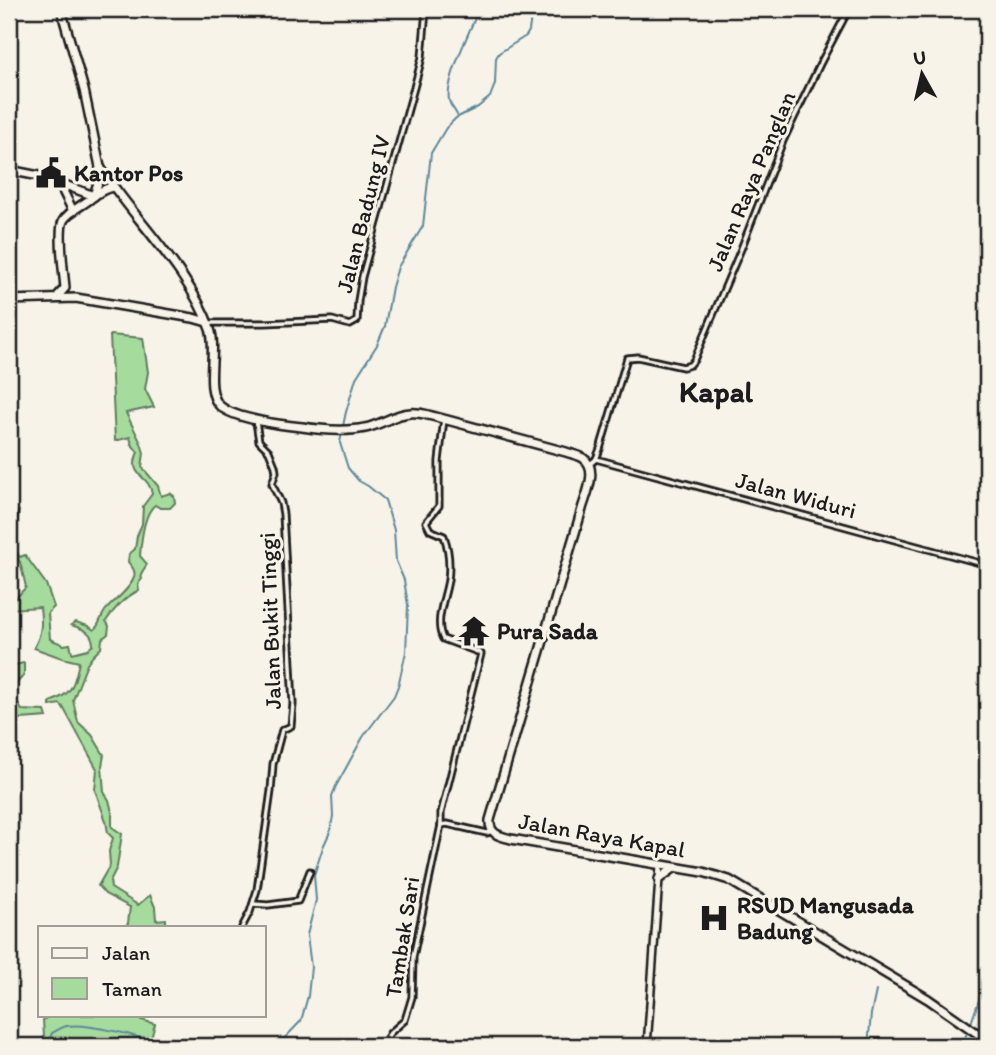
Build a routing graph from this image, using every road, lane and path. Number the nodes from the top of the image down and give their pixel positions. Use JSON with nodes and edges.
{"nodes":[{"id":1,"x":61,"y":9,"type":"edge"},
{"id":2,"x":426,"y":9,"type":"edge"},
{"id":3,"x":849,"y":9,"type":"edge"},
{"id":4,"x":100,"y":167,"type":"junction"},
{"id":5,"x":9,"y":172,"type":"edge"},
{"id":6,"x":113,"y":187,"type":"junction"},
{"id":7,"x":94,"y":196,"type":"junction"},
{"id":8,"x":73,"y":211,"type":"junction"},
{"id":9,"x":65,"y":288,"type":"junction"},
{"id":10,"x":56,"y":298,"type":"junction"},
{"id":11,"x":75,"y":298,"type":"junction"},
{"id":12,"x":9,"y":300,"type":"edge"},
{"id":13,"x":202,"y":311,"type":"junction"},
{"id":14,"x":193,"y":318,"type":"junction"},
{"id":15,"x":208,"y":323,"type":"junction"},
{"id":16,"x":444,"y":419,"type":"junction"},
{"id":17,"x":256,"y":420,"type":"junction"},
{"id":18,"x":593,"y":462,"type":"junction"},
{"id":19,"x":987,"y":565,"type":"edge"},
{"id":20,"x":441,"y":825,"type":"junction"},
{"id":21,"x":492,"y":831,"type":"junction"},
{"id":22,"x":660,"y":865,"type":"junction"},
{"id":23,"x":675,"y":868,"type":"junction"},
{"id":24,"x":310,"y":871,"type":"dead end"},
{"id":25,"x":659,"y":879,"type":"junction"},
{"id":26,"x":253,"y":904,"type":"junction"},
{"id":27,"x":243,"y":926,"type":"edge"},
{"id":28,"x":986,"y":1043,"type":"edge"},
{"id":29,"x":382,"y":1046,"type":"edge"},
{"id":30,"x":647,"y":1046,"type":"edge"}],
"edges":[{"from":1,"to":4,"type":"highway"},
{"from":2,"to":15,"type":"street","name":"Jalan Badung IV"},
{"from":3,"to":18,"type":"street","name":"Jalan Raya Panglan"},
{"from":4,"to":6,"type":"highway"},
{"from":4,"to":7,"type":"highway"},
{"from":5,"to":7,"type":"highway"},
{"from":5,"to":8,"type":"highway"},
{"from":6,"to":7,"type":"highway"},
{"from":6,"to":13,"type":"highway"},
{"from":7,"to":8,"type":"highway"},
{"from":8,"to":9,"type":"highway"},
{"from":9,"to":10,"type":"highway"},
{"from":9,"to":11,"type":"highway"},
{"from":10,"to":11,"type":"highway"},
{"from":10,"to":12,"type":"highway"},
{"from":11,"to":14,"type":"highway"},
{"from":13,"to":14,"type":"highway"},
{"from":13,"to":15,"type":"highway"},
{"from":14,"to":15,"type":"highway"},
{"from":15,"to":17,"type":"highway"},
{"from":16,"to":17,"type":"highway"},
{"from":16,"to":18,"type":"highway"},
{"from":16,"to":20,"type":"street","name":"Tambak Sari"},
{"from":17,"to":26,"type":"street","name":"Jalan Bukit Tinggi"},
{"from":18,"to":19,"type":"street","name":"Jalan Widuri"},
{"from":18,"to":21,"type":"highway","name":"Jalan Raya Kapal"},
{"from":20,"to":21,"type":"street"},
{"from":20,"to":29,"type":"street","name":"Tambak Sari"},
{"from":21,"to":22,"type":"highway","name":"Jalan Raya Kapal"},
{"from":22,"to":23,"type":"highway","name":"Jalan Raya Kapal"},
{"from":22,"to":25,"type":"main road"},
{"from":23,"to":25,"type":"highway"},
{"from":23,"to":28,"type":"highway","name":"Jalan Raya Kapal"},
{"from":24,"to":26,"type":"street"},
{"from":25,"to":30,"type":"main road"},
{"from":26,"to":27,"type":"street"}]}
